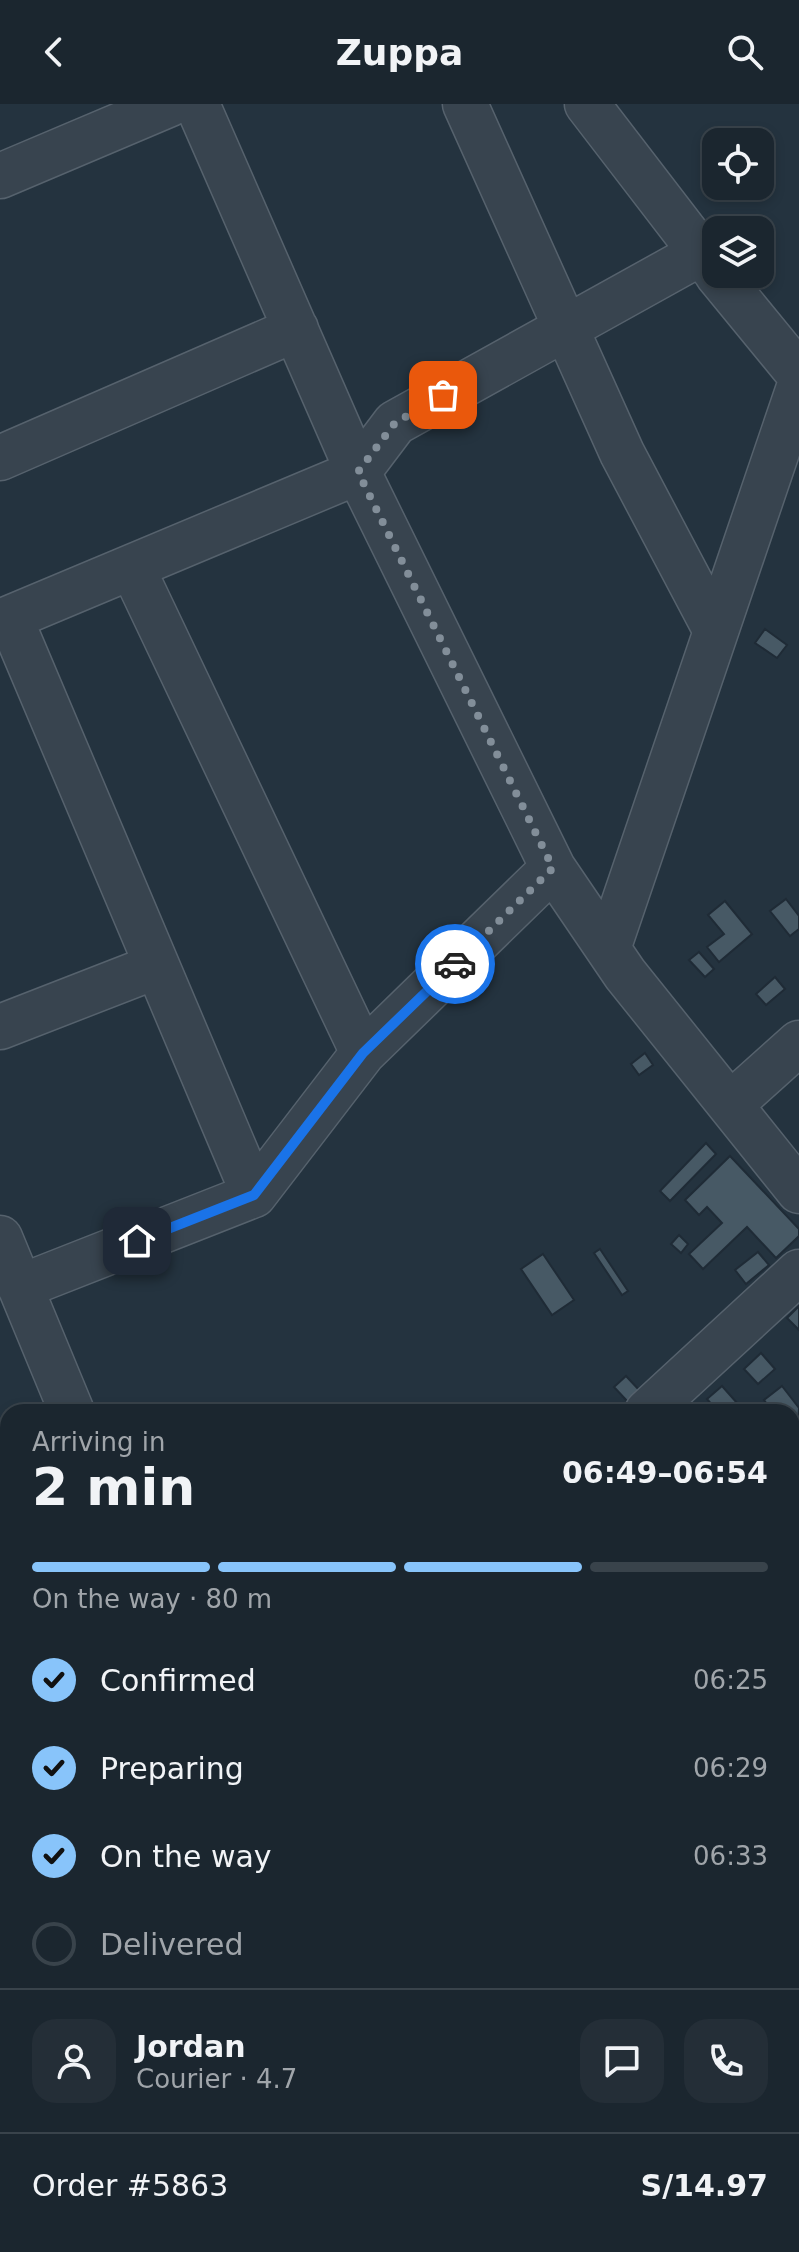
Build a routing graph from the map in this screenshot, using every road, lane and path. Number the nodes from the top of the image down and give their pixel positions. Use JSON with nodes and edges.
{"nodes":[{"id":1,"x":170,"y":104,"type":"edge"},
{"id":2,"x":197,"y":104,"type":"edge"},
{"id":3,"x":465,"y":104,"type":"edge"},
{"id":4,"x":587,"y":104,"type":"edge"},
{"id":5,"x":0,"y":176,"type":"edge"},
{"id":6,"x":702,"y":253,"type":"edge"},
{"id":7,"x":702,"y":270,"type":"edge"},
{"id":8,"x":730,"y":288,"type":"edge"},
{"id":9,"x":565,"y":326,"type":"junction"},
{"id":10,"x":296,"y":329,"type":"junction"},
{"id":11,"x":799,"y":374,"type":"edge"},
{"id":12,"x":799,"y":387,"type":"edge"},
{"id":13,"x":0,"y":458,"type":"edge"},
{"id":14,"x":358,"y":472,"type":"junction"},
{"id":15,"x":132,"y":567,"type":"junction"},
{"id":16,"x":5,"y":620,"type":"edge"},
{"id":17,"x":716,"y":631,"type":"junction"},
{"id":18,"x":553,"y":868,"type":"junction"},
{"id":19,"x":608,"y":949,"type":"junction"},
{"id":20,"x":157,"y":966,"type":"junction"},
{"id":21,"x":0,"y":1027,"type":"edge"},
{"id":22,"x":799,"y":1043,"type":"edge"},
{"id":23,"x":363,"y":1053,"type":"junction"},
{"id":24,"x":732,"y":1103,"type":"junction"},
{"id":25,"x":799,"y":1191,"type":"edge"},
{"id":26,"x":254,"y":1195,"type":"junction"},
{"id":27,"x":0,"y":1238,"type":"edge"},
{"id":28,"x":799,"y":1272,"type":"edge"},
{"id":29,"x":20,"y":1287,"type":"junction"},
{"id":30,"x":69,"y":1404,"type":"edge"},
{"id":31,"x":656,"y":1404,"type":"edge"}],
"edges":[{"from":1,"to":5,"type":"street"},
{"from":2,"to":10,"type":"street"},
{"from":3,"to":9,"type":"street"},
{"from":4,"to":6,"type":"street"},
{"from":7,"to":9,"type":"street"},
{"from":8,"to":11,"type":"street"},
{"from":9,"to":14,"type":"street"},
{"from":9,"to":17,"type":"street"},
{"from":10,"to":13,"type":"street"},
{"from":10,"to":14,"type":"street"},
{"from":12,"to":17,"type":"street"},
{"from":14,"to":15,"type":"street"},
{"from":14,"to":18,"type":"street"},
{"from":15,"to":16,"type":"street"},
{"from":15,"to":23,"type":"street"},
{"from":16,"to":20,"type":"street"},
{"from":17,"to":19,"type":"street"},
{"from":18,"to":19,"type":"street"},
{"from":18,"to":23,"type":"street"},
{"from":19,"to":24,"type":"street"},
{"from":20,"to":21,"type":"street"},
{"from":20,"to":26,"type":"street"},
{"from":22,"to":24,"type":"street"},
{"from":23,"to":26,"type":"street"},
{"from":24,"to":25,"type":"street"},
{"from":26,"to":29,"type":"street"},
{"from":27,"to":29,"type":"street"},
{"from":28,"to":31,"type":"street"},
{"from":29,"to":30,"type":"street"}]}
